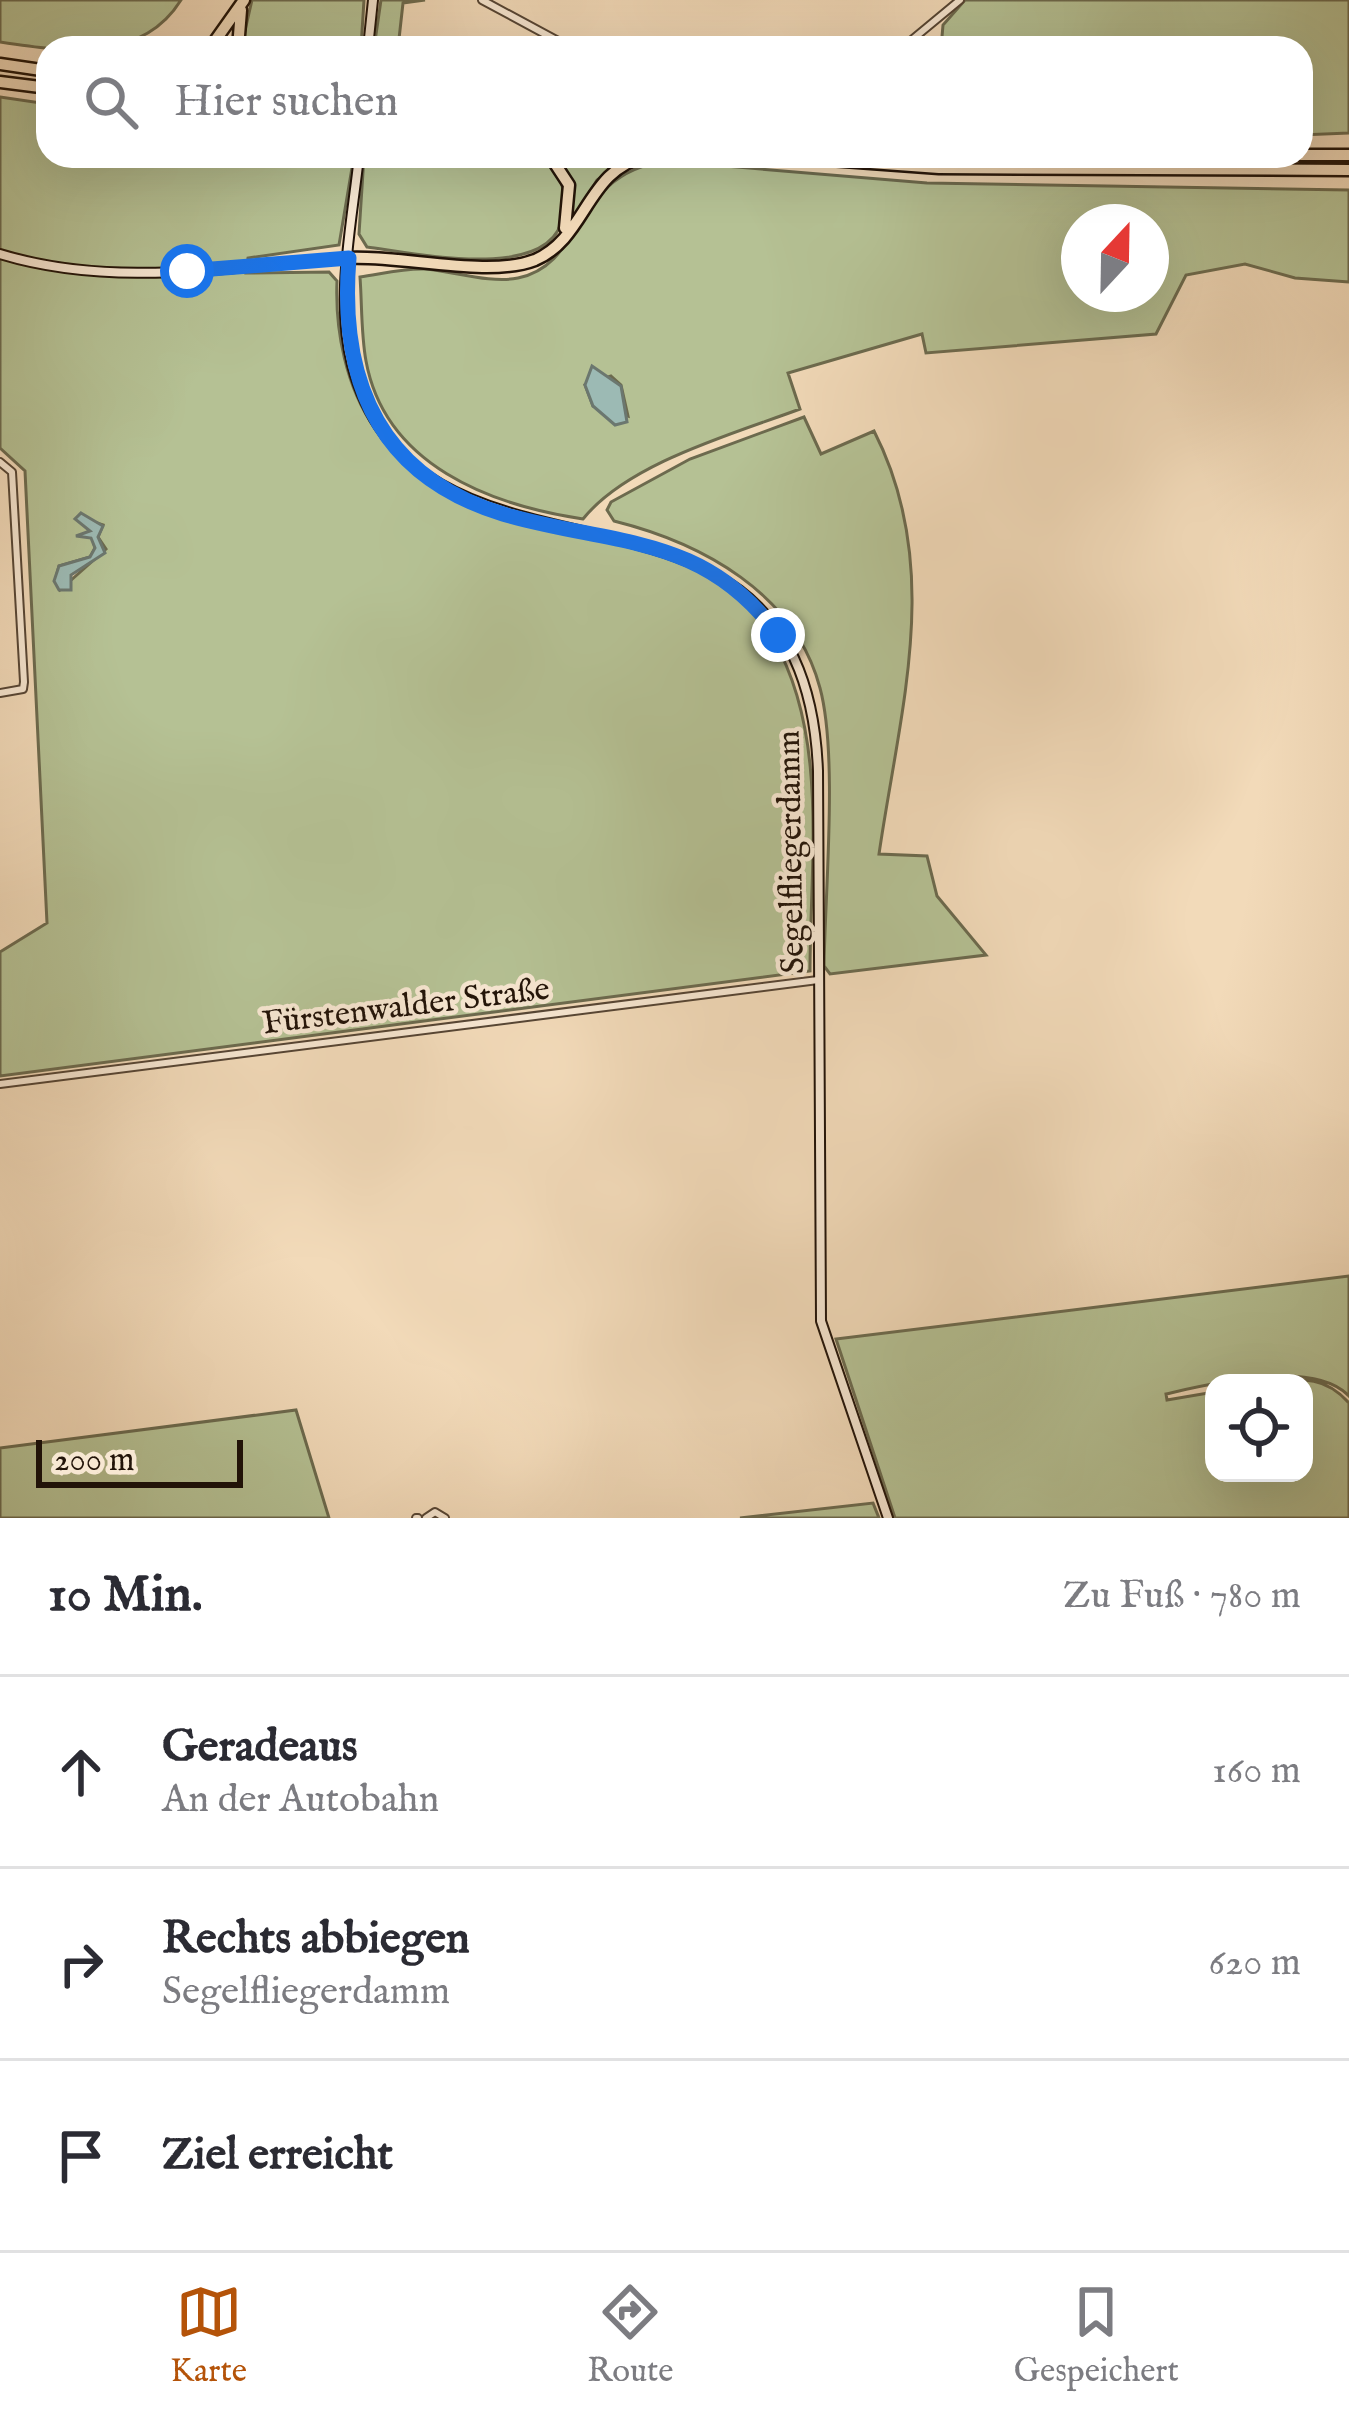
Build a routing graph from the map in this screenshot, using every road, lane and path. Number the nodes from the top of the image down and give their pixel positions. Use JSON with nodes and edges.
{"nodes":[{"id":1,"x":373,"y":0,"type":"edge"},
{"id":2,"x":482,"y":0,"type":"edge"},
{"id":3,"x":960,"y":0,"type":"edge"},
{"id":4,"x":244,"y":1,"type":"edge"},
{"id":5,"x":219,"y":36,"type":"edge"},
{"id":6,"x":240,"y":36,"type":"edge"},
{"id":7,"x":369,"y":36,"type":"edge"},
{"id":8,"x":549,"y":36,"type":"edge"},
{"id":9,"x":916,"y":36,"type":"edge"},
{"id":10,"x":0,"y":64,"type":"edge"},
{"id":11,"x":36,"y":69,"type":"edge"},
{"id":12,"x":0,"y":82,"type":"edge"},
{"id":13,"x":36,"y":86,"type":"edge"},
{"id":14,"x":1313,"y":155,"type":"edge"},
{"id":15,"x":1349,"y":155,"type":"edge"},
{"id":16,"x":358,"y":168,"type":"edge"},
{"id":17,"x":560,"y":168,"type":"edge"},
{"id":18,"x":623,"y":168,"type":"edge"},
{"id":19,"x":940,"y":168,"type":"edge"},
{"id":20,"x":1349,"y":170,"type":"edge"},
{"id":21,"x":560,"y":242,"type":"junction"},
{"id":22,"x":0,"y":254,"type":"edge"},
{"id":23,"x":349,"y":258,"type":"junction"},
{"id":24,"x":0,"y":462,"type":"edge"},
{"id":25,"x":0,"y":693,"type":"edge"},
{"id":26,"x":819,"y":980,"type":"junction"},
{"id":27,"x":0,"y":1084,"type":"edge"},
{"id":28,"x":420,"y":1518,"type":"edge"},
{"id":29,"x":445,"y":1518,"type":"edge"},
{"id":30,"x":888,"y":1518,"type":"edge"}],
"edges":[{"from":1,"to":7,"type":"street"},
{"from":2,"to":8,"type":"street"},
{"from":3,"to":9,"type":"street"},
{"from":4,"to":5,"type":"highway"},
{"from":4,"to":6,"type":"highway"},
{"from":10,"to":11,"type":"highway"},
{"from":12,"to":13,"type":"highway"},
{"from":14,"to":15,"type":"highway"},
{"from":16,"to":23,"type":"street","name":"Segelfliegerdamm"},
{"from":17,"to":21,"type":"highway"},
{"from":18,"to":21,"type":"highway"},
{"from":19,"to":20,"type":"highway"},
{"from":21,"to":23,"type":"highway"},
{"from":22,"to":23,"type":"street"},
{"from":23,"to":26,"type":"street","name":"Segelfliegerdamm"},
{"from":24,"to":25,"type":"street"},
{"from":26,"to":27,"type":"street","name":"Fürstenwalder Straße"},
{"from":26,"to":30,"type":"street","name":"Segelfliegerdamm"},
{"from":28,"to":29,"type":"street"}]}
